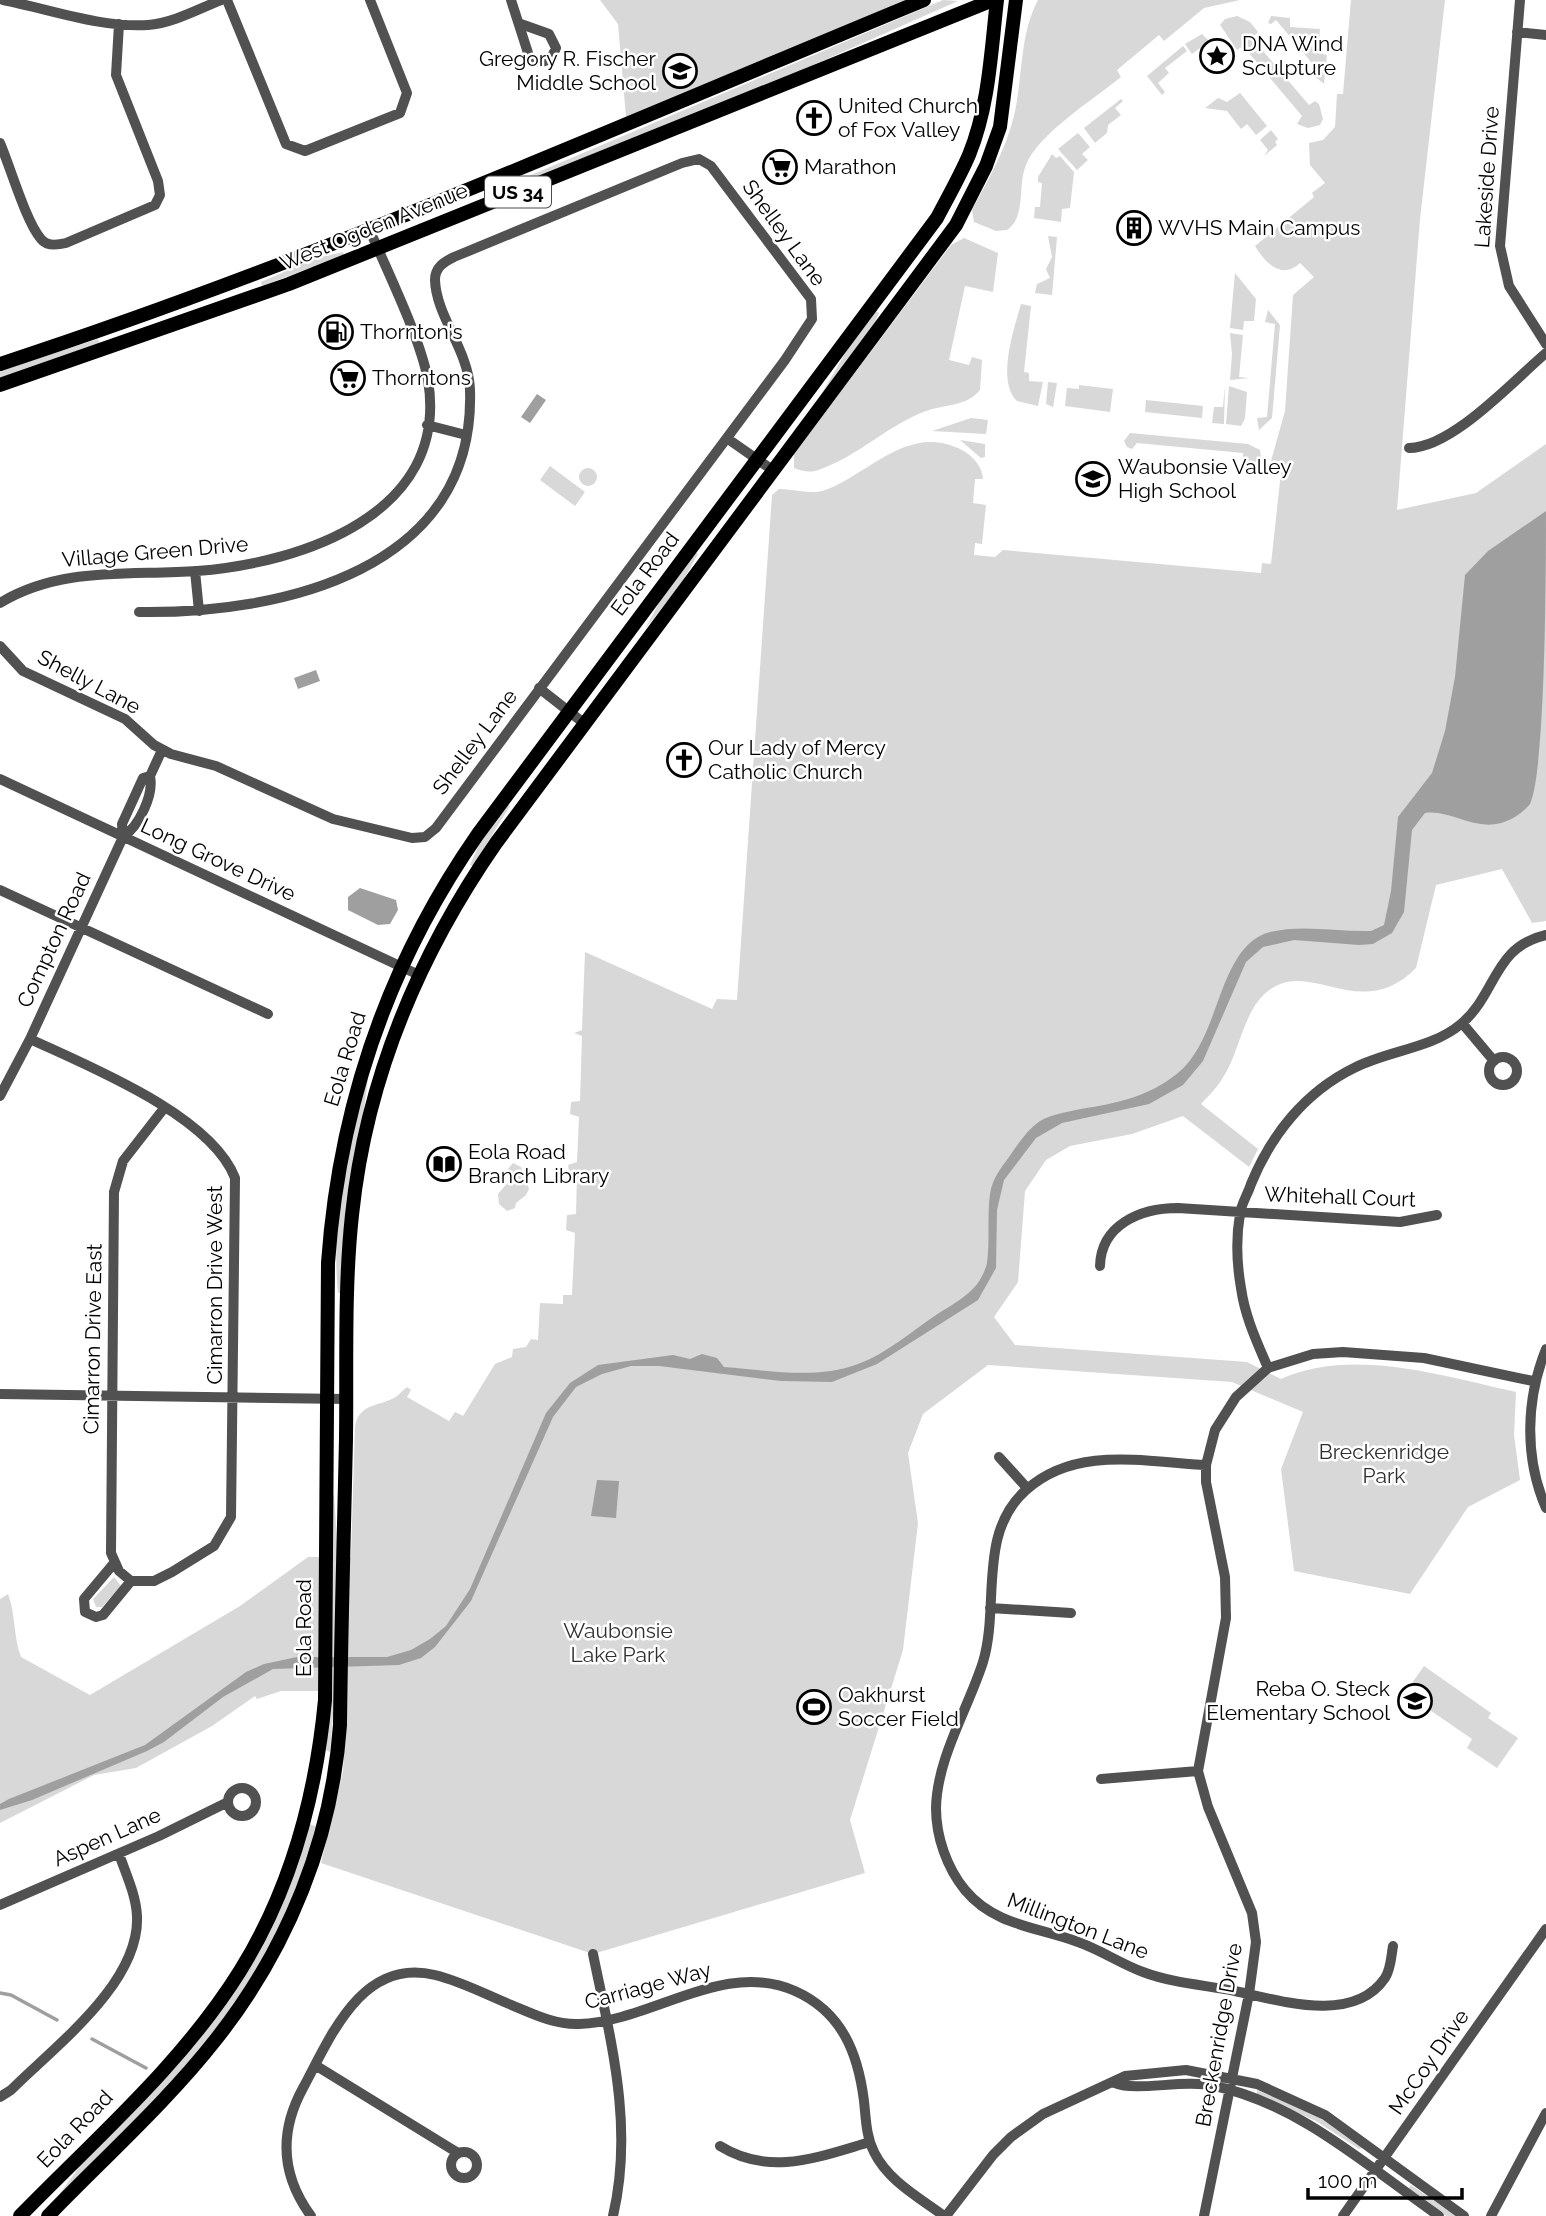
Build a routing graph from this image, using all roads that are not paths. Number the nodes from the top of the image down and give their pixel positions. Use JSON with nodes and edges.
{"nodes":[{"id":1,"x":221,"y":0,"type":"edge"},
{"id":2,"x":227,"y":0,"type":"edge"},
{"id":3,"x":370,"y":0,"type":"edge"},
{"id":4,"x":511,"y":0,"type":"edge"},
{"id":5,"x":925,"y":0,"type":"edge"},
{"id":6,"x":995,"y":0,"type":"edge"},
{"id":7,"x":1016,"y":0,"type":"edge"},
{"id":8,"x":1520,"y":0,"type":"edge"},
{"id":9,"x":1,"y":1,"type":"edge"},
{"id":10,"x":119,"y":24,"type":"junction"},
{"id":11,"x":521,"y":24,"type":"dead end"},
{"id":12,"x":1517,"y":32,"type":"junction"},
{"id":13,"x":1546,"y":35,"type":"edge"},
{"id":14,"x":0,"y":143,"type":"edge"},
{"id":15,"x":370,"y":231,"type":"junction"},
{"id":16,"x":378,"y":249,"type":"junction"},
{"id":17,"x":117,"y":325,"type":"junction"},
{"id":18,"x":1546,"y":344,"type":"edge"},
{"id":19,"x":116,"y":346,"type":"junction"},
{"id":20,"x":1546,"y":353,"type":"edge"},
{"id":21,"x":0,"y":364,"type":"edge"},
{"id":22,"x":0,"y":385,"type":"edge"},
{"id":23,"x":427,"y":425,"type":"junction"},
{"id":24,"x":466,"y":435,"type":"junction"},
{"id":25,"x":728,"y":439,"type":"junction"},
{"id":26,"x":1409,"y":448,"type":"dead end"},
{"id":27,"x":758,"y":460,"type":"junction"},
{"id":28,"x":774,"y":471,"type":"junction"},
{"id":29,"x":195,"y":571,"type":"junction"},
{"id":30,"x":0,"y":603,"type":"edge"},
{"id":31,"x":199,"y":611,"type":"junction"},
{"id":32,"x":139,"y":612,"type":"dead end"},
{"id":33,"x":0,"y":646,"type":"edge"},
{"id":34,"x":539,"y":688,"type":"junction"},
{"id":35,"x":569,"y":712,"type":"junction"},
{"id":36,"x":585,"y":724,"type":"junction"},
{"id":37,"x":162,"y":750,"type":"junction"},
{"id":38,"x":0,"y":779,"type":"edge"},
{"id":39,"x":124,"y":837,"type":"junction"},
{"id":40,"x":0,"y":890,"type":"edge"},
{"id":41,"x":82,"y":927,"type":"junction"},
{"id":42,"x":1546,"y":935,"type":"edge"},
{"id":43,"x":400,"y":966,"type":"junction"},
{"id":44,"x":419,"y":975,"type":"junction"},
{"id":45,"x":268,"y":1014,"type":"dead end"},
{"id":46,"x":1462,"y":1024,"type":"junction"},
{"id":47,"x":30,"y":1039,"type":"junction"},
{"id":48,"x":1494,"y":1061,"type":"dead end"},
{"id":49,"x":0,"y":1096,"type":"edge"},
{"id":50,"x":165,"y":1107,"type":"junction"},
{"id":51,"x":1240,"y":1212,"type":"junction"},
{"id":52,"x":1437,"y":1214,"type":"dead end"},
{"id":53,"x":1100,"y":1266,"type":"dead end"},
{"id":54,"x":1546,"y":1349,"type":"edge"},
{"id":55,"x":1268,"y":1368,"type":"junction"},
{"id":56,"x":1533,"y":1381,"type":"junction"},
{"id":57,"x":0,"y":1394,"type":"edge"},
{"id":58,"x":112,"y":1395,"type":"junction"},
{"id":59,"x":235,"y":1397,"type":"junction"},
{"id":60,"x":326,"y":1398,"type":"junction"},
{"id":61,"x":346,"y":1399,"type":"junction"},
{"id":62,"x":999,"y":1457,"type":"dead end"},
{"id":63,"x":1206,"y":1465,"type":"junction"},
{"id":64,"x":1027,"y":1489,"type":"junction"},
{"id":65,"x":1543,"y":1493,"type":"edge"},
{"id":66,"x":1546,"y":1508,"type":"edge"},
{"id":67,"x":115,"y":1562,"type":"junction"},
{"id":68,"x":131,"y":1581,"type":"junction"},
{"id":69,"x":990,"y":1608,"type":"junction"},
{"id":70,"x":1071,"y":1613,"type":"dead end"},
{"id":71,"x":333,"y":1644,"type":"junction"},
{"id":72,"x":333,"y":1679,"type":"junction"},
{"id":73,"x":1198,"y":1771,"type":"junction"},
{"id":74,"x":1101,"y":1779,"type":"dead end"},
{"id":75,"x":228,"y":1802,"type":"dead end"},
{"id":76,"x":119,"y":1854,"type":"junction"},
{"id":77,"x":0,"y":1905,"type":"edge"},
{"id":78,"x":1546,"y":1929,"type":"edge"},
{"id":79,"x":1393,"y":1946,"type":"dead end"},
{"id":80,"x":593,"y":1954,"type":"dead end"},
{"id":81,"x":1249,"y":1994,"type":"junction"},
{"id":82,"x":607,"y":2021,"type":"junction"},
{"id":83,"x":315,"y":2065,"type":"junction"},
{"id":84,"x":1233,"y":2077,"type":"junction"},
{"id":85,"x":1115,"y":2084,"type":"junction"},
{"id":86,"x":1230,"y":2090,"type":"junction"},
{"id":87,"x":0,"y":2097,"type":"edge"},
{"id":88,"x":1546,"y":2113,"type":"edge"},
{"id":89,"x":870,"y":2142,"type":"junction"},
{"id":90,"x":720,"y":2146,"type":"dead end"},
{"id":91,"x":458,"y":2153,"type":"dead end"},
{"id":92,"x":1385,"y":2160,"type":"junction"},
{"id":93,"x":1376,"y":2171,"type":"junction"},
{"id":94,"x":20,"y":2216,"type":"edge"},
{"id":95,"x":48,"y":2216,"type":"edge"},
{"id":96,"x":311,"y":2216,"type":"edge"},
{"id":97,"x":613,"y":2216,"type":"edge"},
{"id":98,"x":945,"y":2216,"type":"edge"},
{"id":99,"x":1204,"y":2216,"type":"edge"},
{"id":100,"x":1343,"y":2216,"type":"edge"},
{"id":101,"x":1439,"y":2216,"type":"edge"},
{"id":102,"x":1464,"y":2216,"type":"edge"},
{"id":103,"x":1491,"y":2216,"type":"edge"}],
"edges":[{"from":1,"to":10,"type":"street"},
{"from":2,"to":3,"type":"street"},
{"from":4,"to":11,"type":"street"},
{"from":5,"to":15,"type":"main road","name":"West Ogden Avenue","number":"US 34"},
{"from":6,"to":16,"type":"main road","name":"West Ogden Avenue","number":"US 34"},
{"from":6,"to":27,"type":"main road","name":"Eola Road"},
{"from":7,"to":28,"type":"main road","name":"Eola Road"},
{"from":8,"to":12,"type":"street","name":"Lakeside Drive"},
{"from":9,"to":10,"type":"street"},
{"from":10,"to":14,"type":"street"},
{"from":12,"to":13,"type":"street"},
{"from":12,"to":18,"type":"street","name":"Lakeside Drive"},
{"from":15,"to":16,"type":"street","name":"Village Green Drive"},
{"from":15,"to":17,"type":"main road","name":"West Ogden Avenue","number":"US 34"},
{"from":16,"to":19,"type":"main road","name":"West Ogden Avenue","number":"US 34"},
{"from":16,"to":23,"type":"street","name":"Village Green Drive"},
{"from":17,"to":19,"type":"main road"},
{"from":17,"to":21,"type":"main road","name":"West Ogden Avenue","number":"US 34"},
{"from":19,"to":22,"type":"main road","name":"West Ogden Avenue","number":"US 34"},
{"from":20,"to":26,"type":"street"},
{"from":23,"to":24,"type":"street"},
{"from":23,"to":29,"type":"street","name":"Village Green Drive"},
{"from":24,"to":25,"type":"street","name":"Shelley Lane"},
{"from":24,"to":31,"type":"street","name":"Shelley Lane"},
{"from":25,"to":27,"type":"street"},
{"from":25,"to":34,"type":"street","name":"Shelley Lane"},
{"from":27,"to":28,"type":"street"},
{"from":27,"to":35,"type":"main road","name":"Eola Road"},
{"from":28,"to":36,"type":"main road","name":"Eola Road"},
{"from":29,"to":30,"type":"street","name":"Village Green Drive"},
{"from":29,"to":31,"type":"street"},
{"from":31,"to":32,"type":"street","name":"Shelley Lane"},
{"from":33,"to":37,"type":"street","name":"Shelly Lane"},
{"from":34,"to":35,"type":"street"},
{"from":34,"to":37,"type":"street","name":"Shelley Lane"},
{"from":35,"to":36,"type":"street"},
{"from":35,"to":43,"type":"main road","name":"Eola Road"},
{"from":36,"to":44,"type":"main road","name":"Eola Road"},
{"from":37,"to":39,"type":"street","name":"Compton Road"},
{"from":38,"to":39,"type":"street","name":"Long Grove Drive"},
{"from":39,"to":41,"type":"street","name":"Compton Road"},
{"from":39,"to":43,"type":"street","name":"Long Grove Drive"},
{"from":40,"to":41,"type":"street"},
{"from":41,"to":45,"type":"street"},
{"from":41,"to":47,"type":"street","name":"Compton Road"},
{"from":42,"to":46,"type":"street"},
{"from":43,"to":44,"type":"street","name":"Long Grove Drive"},
{"from":43,"to":60,"type":"main road","name":"Eola Road"},
{"from":44,"to":61,"type":"main road","name":"Eola Road"},
{"from":46,"to":48,"type":"street"},
{"from":46,"to":51,"type":"street"},
{"from":47,"to":49,"type":"street","name":"Compton Road"},
{"from":47,"to":50,"type":"street","name":"Cimarron Drive West"},
{"from":50,"to":58,"type":"street","name":"Cimarron Drive East"},
{"from":50,"to":59,"type":"street","name":"Cimarron Drive West"},
{"from":51,"to":52,"type":"street","name":"Whitehall Court"},
{"from":51,"to":53,"type":"street","name":"Whitehall Court"},
{"from":51,"to":55,"type":"street"},
{"from":54,"to":56,"type":"street"},
{"from":55,"to":56,"type":"street","name":"Breckenridge Drive"},
{"from":55,"to":63,"type":"street","name":"Breckenridge Drive"},
{"from":56,"to":65,"type":"street"},
{"from":57,"to":58,"type":"street"},
{"from":58,"to":59,"type":"street"},
{"from":58,"to":67,"type":"street","name":"Cimarron Drive East"},
{"from":59,"to":60,"type":"street"},
{"from":59,"to":68,"type":"street","name":"Cimarron Drive West"},
{"from":60,"to":61,"type":"street"},
{"from":60,"to":71,"type":"main road","name":"Eola Road"},
{"from":61,"to":71,"type":"main road","name":"Eola Road"},
{"from":62,"to":64,"type":"street"},
{"from":63,"to":64,"type":"street","name":"Millington Lane"},
{"from":63,"to":73,"type":"street","name":"Breckenridge Drive"},
{"from":64,"to":69,"type":"street","name":"Millington Lane"},
{"from":65,"to":66,"type":"street"},
{"from":67,"to":68,"type":"street"},
{"from":67,"to":68,"type":"street"},
{"from":69,"to":70,"type":"street"},
{"from":69,"to":81,"type":"street","name":"Millington Lane"},
{"from":71,"to":72,"type":"main road","name":"Eola Road"},
{"from":72,"to":94,"type":"main road","name":"Eola Road"},
{"from":72,"to":95,"type":"main road","name":"Eola Road"},
{"from":73,"to":74,"type":"street"},
{"from":73,"to":81,"type":"street","name":"Breckenridge Drive"},
{"from":75,"to":76,"type":"street","name":"Aspen Lane"},
{"from":76,"to":77,"type":"street","name":"Aspen Lane"},
{"from":76,"to":87,"type":"street"},
{"from":78,"to":92,"type":"street","name":"McCoy Drive"},
{"from":79,"to":81,"type":"street","name":"Millington Lane"},
{"from":80,"to":82,"type":"street"},
{"from":81,"to":84,"type":"street","name":"Breckenridge Drive"},
{"from":82,"to":83,"type":"street","name":"Carriage Way"},
{"from":82,"to":89,"type":"street","name":"Carriage Way"},
{"from":82,"to":97,"type":"street"},
{"from":83,"to":91,"type":"street"},
{"from":83,"to":96,"type":"street","name":"Carriage Way"},
{"from":84,"to":85,"type":"street"},
{"from":84,"to":86,"type":"street","name":"Breckenridge Drive"},
{"from":84,"to":92,"type":"street"},
{"from":85,"to":86,"type":"street"},
{"from":85,"to":98,"type":"street"},
{"from":86,"to":93,"type":"street"},
{"from":86,"to":99,"type":"street","name":"Breckenridge Drive"},
{"from":88,"to":103,"type":"street"},
{"from":89,"to":90,"type":"street"},
{"from":89,"to":98,"type":"street","name":"Carriage Way"},
{"from":92,"to":93,"type":"street","name":"McCoy Drive"},
{"from":92,"to":102,"type":"street"},
{"from":93,"to":100,"type":"street","name":"McCoy Drive"},
{"from":93,"to":101,"type":"street"}]}
